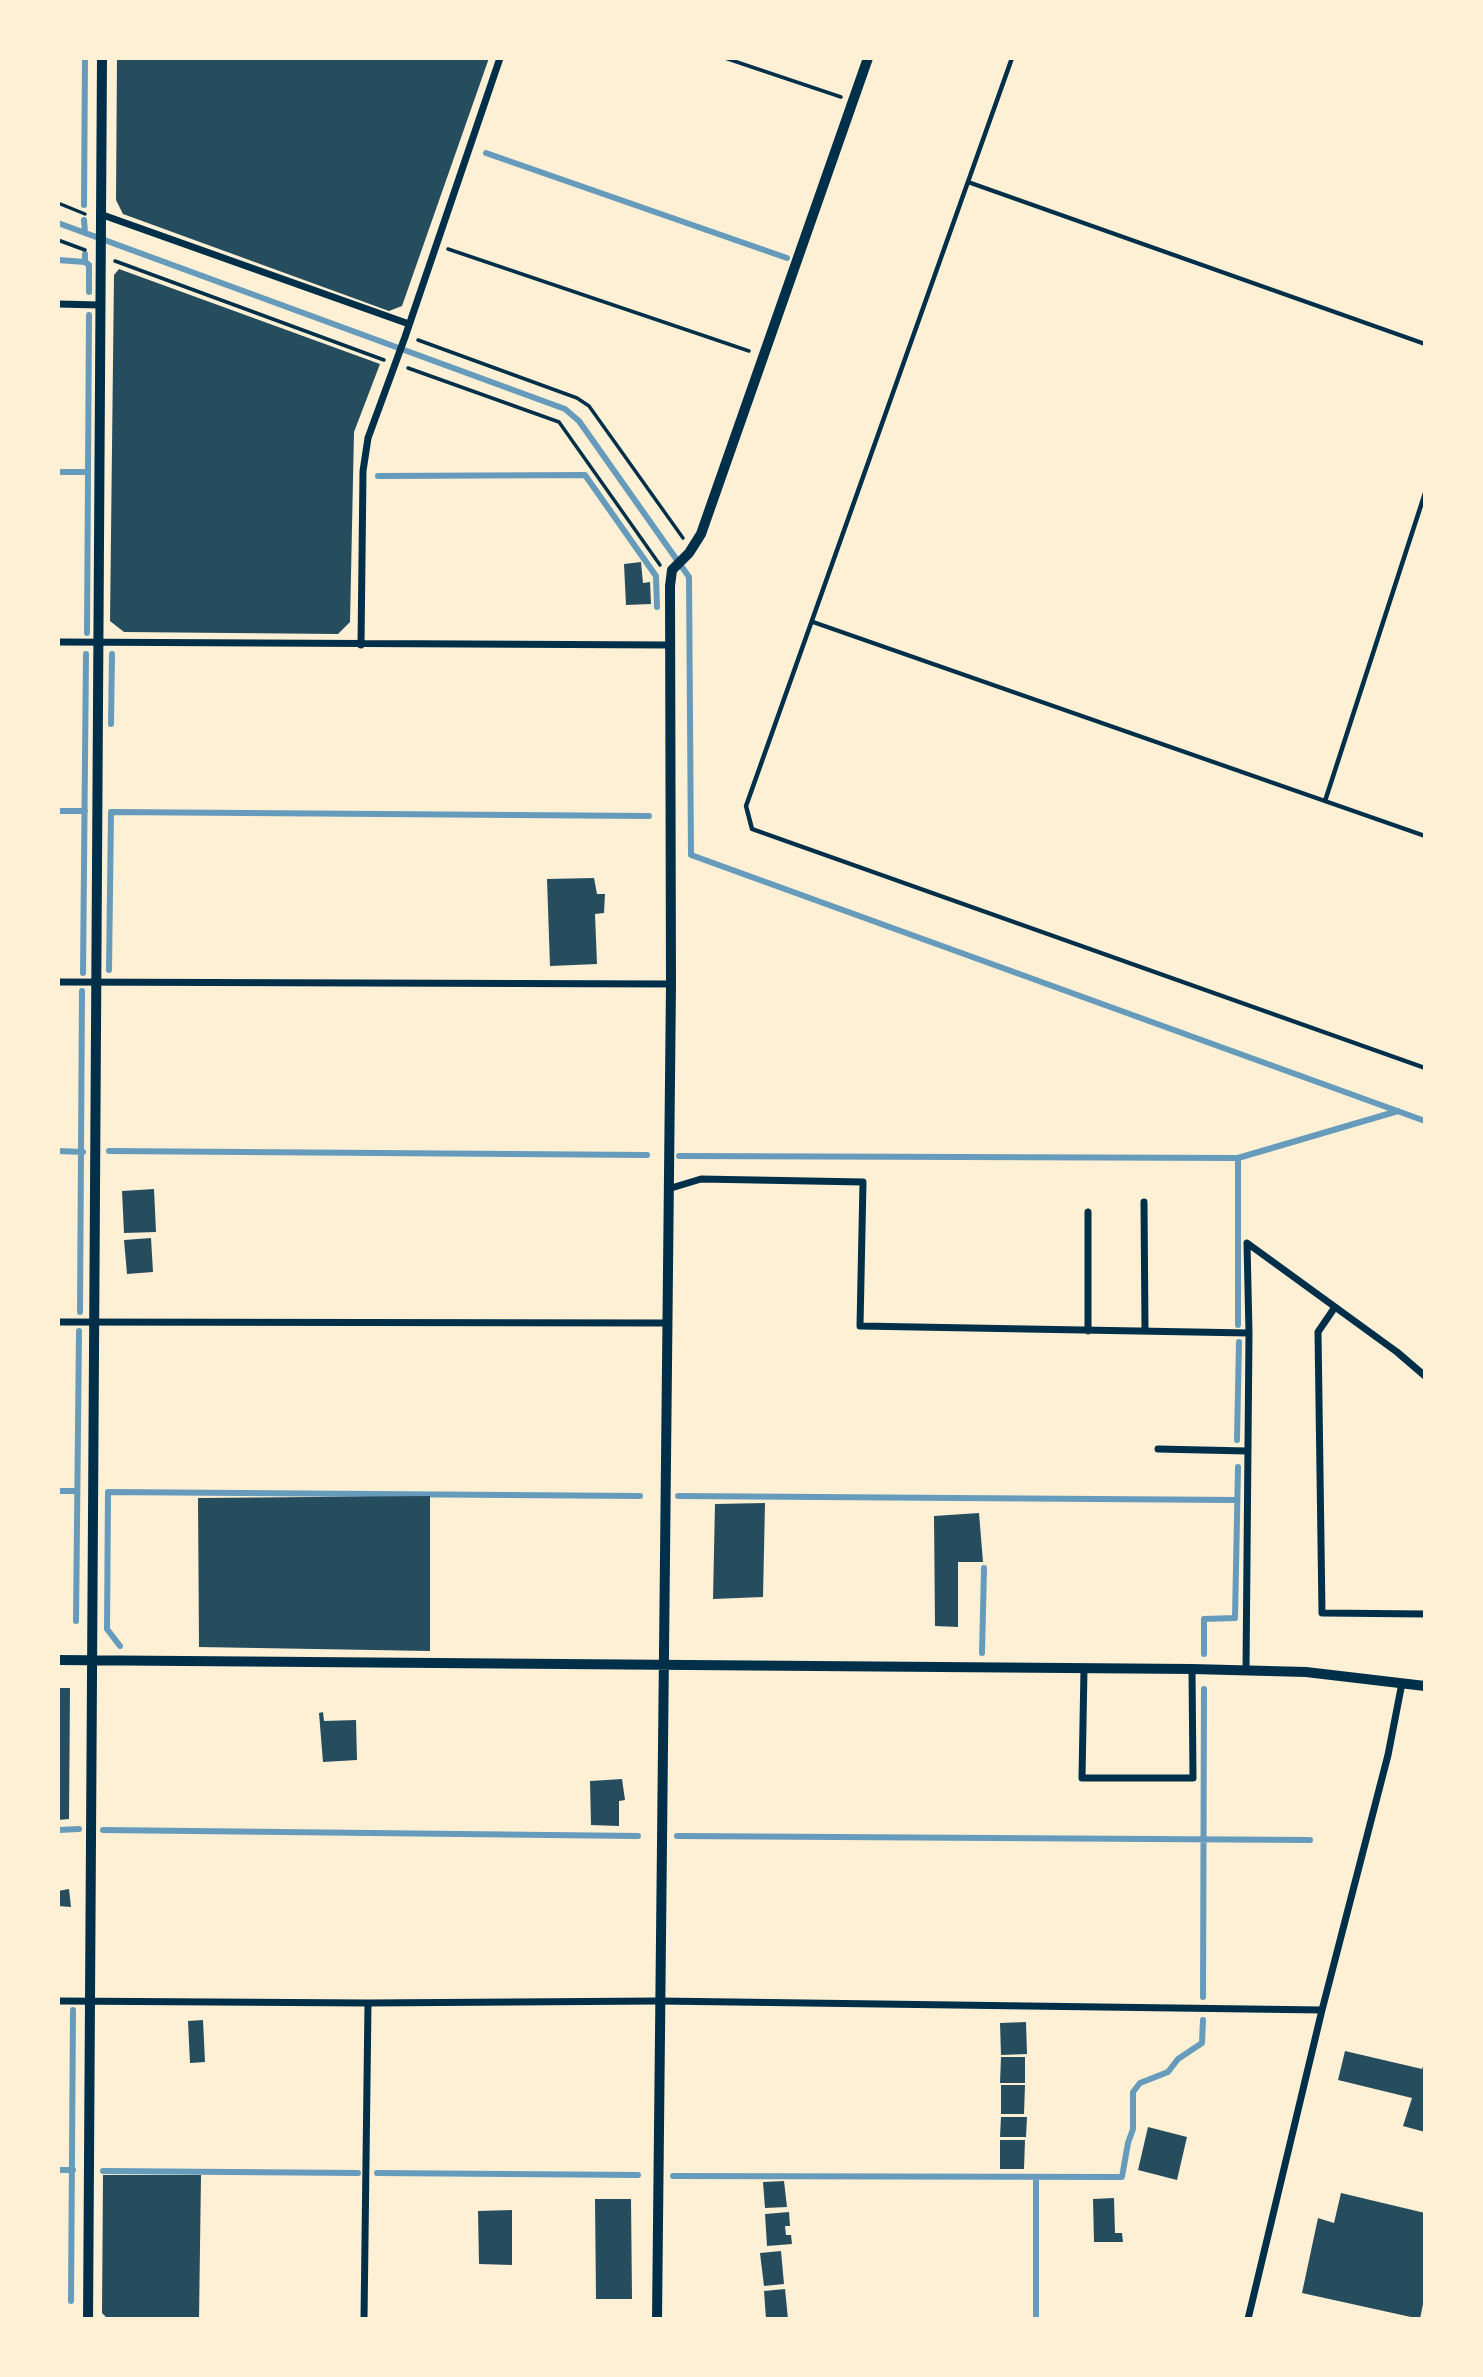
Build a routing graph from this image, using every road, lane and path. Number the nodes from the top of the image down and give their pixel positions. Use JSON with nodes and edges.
{"nodes":[{"id":1,"x":102,"y":58,"type":"edge"},
{"id":2,"x":500,"y":58,"type":"edge"},
{"id":3,"x":724,"y":58,"type":"edge"},
{"id":4,"x":868,"y":58,"type":"edge"},
{"id":5,"x":1012,"y":58,"type":"edge"},
{"id":6,"x":853,"y":101,"type":"junction"},
{"id":7,"x":968,"y":182,"type":"junction"},
{"id":8,"x":58,"y":204,"type":"edge"},
{"id":9,"x":100,"y":219,"type":"junction"},
{"id":10,"x":58,"y":240,"type":"edge"},
{"id":11,"x":436,"y":245,"type":"junction"},
{"id":12,"x":100,"y":254,"type":"junction"},
{"id":13,"x":58,"y":304,"type":"edge"},
{"id":14,"x":100,"y":305,"type":"junction"},
{"id":15,"x":409,"y":324,"type":"junction"},
{"id":16,"x":406,"y":336,"type":"junction"},
{"id":17,"x":1425,"y":344,"type":"edge"},
{"id":18,"x":763,"y":356,"type":"junction"},
{"id":19,"x":396,"y":362,"type":"junction"},
{"id":20,"x":1425,"y":493,"type":"edge"},
{"id":21,"x":690,"y":552,"type":"junction"},
{"id":22,"x":672,"y":575,"type":"junction"},
{"id":23,"x":813,"y":622,"type":"junction"},
{"id":24,"x":58,"y":642,"type":"edge"},
{"id":25,"x":97,"y":642,"type":"junction"},
{"id":26,"x":361,"y":645,"type":"junction"},
{"id":27,"x":670,"y":645,"type":"junction"},
{"id":28,"x":1325,"y":801,"type":"junction"},
{"id":29,"x":1425,"y":836,"type":"edge"},
{"id":30,"x":58,"y":982,"type":"edge"},
{"id":31,"x":96,"y":983,"type":"junction"},
{"id":32,"x":671,"y":984,"type":"junction"},
{"id":33,"x":1425,"y":1068,"type":"edge"},
{"id":34,"x":668,"y":1189,"type":"junction"},
{"id":35,"x":1144,"y":1202,"type":"dead end"},
{"id":36,"x":1088,"y":1212,"type":"dead end"},
{"id":37,"x":1335,"y":1307,"type":"junction"},
{"id":38,"x":58,"y":1322,"type":"edge"},
{"id":39,"x":95,"y":1322,"type":"junction"},
{"id":40,"x":667,"y":1323,"type":"junction"},
{"id":41,"x":1145,"y":1330,"type":"junction"},
{"id":42,"x":1088,"y":1331,"type":"junction"},
{"id":43,"x":1249,"y":1333,"type":"junction"},
{"id":44,"x":1425,"y":1376,"type":"edge"},
{"id":45,"x":1158,"y":1449,"type":"dead end"},
{"id":46,"x":1247,"y":1451,"type":"junction"},
{"id":47,"x":1425,"y":1614,"type":"edge"},
{"id":48,"x":58,"y":1660,"type":"edge"},
{"id":49,"x":92,"y":1660,"type":"junction"},
{"id":50,"x":664,"y":1665,"type":"junction"},
{"id":51,"x":1084,"y":1669,"type":"junction"},
{"id":52,"x":1192,"y":1669,"type":"junction"},
{"id":53,"x":1246,"y":1670,"type":"junction"},
{"id":54,"x":1402,"y":1683,"type":"junction"},
{"id":55,"x":1425,"y":1686,"type":"edge"},
{"id":56,"x":58,"y":2001,"type":"edge"},
{"id":57,"x":659,"y":2001,"type":"junction"},
{"id":58,"x":88,"y":2002,"type":"junction"},
{"id":59,"x":368,"y":2003,"type":"junction"},
{"id":60,"x":1322,"y":2010,"type":"junction"},
{"id":61,"x":88,"y":2319,"type":"edge"},
{"id":62,"x":364,"y":2319,"type":"edge"},
{"id":63,"x":657,"y":2319,"type":"edge"},
{"id":64,"x":1248,"y":2319,"type":"edge"}],
"edges":[{"from":1,"to":9,"type":"street"},
{"from":2,"to":11,"type":"street"},
{"from":3,"to":6,"type":"path"},
{"from":4,"to":6,"type":"street"},
{"from":5,"to":7,"type":"lane"},
{"from":6,"to":18,"type":"street"},
{"from":7,"to":17,"type":"lane"},
{"from":7,"to":23,"type":"lane"},
{"from":8,"to":9,"type":"path"},
{"from":9,"to":12,"type":"street"},
{"from":9,"to":15,"type":"street"},
{"from":10,"to":12,"type":"path"},
{"from":11,"to":15,"type":"street"},
{"from":11,"to":18,"type":"path"},
{"from":12,"to":14,"type":"street"},
{"from":12,"to":19,"type":"path"},
{"from":13,"to":14,"type":"street"},
{"from":14,"to":25,"type":"street"},
{"from":15,"to":16,"type":"street"},
{"from":16,"to":19,"type":"street"},
{"from":16,"to":21,"type":"path"},
{"from":18,"to":21,"type":"street"},
{"from":19,"to":22,"type":"path"},
{"from":19,"to":26,"type":"street"},
{"from":20,"to":28,"type":"lane"},
{"from":21,"to":22,"type":"street"},
{"from":22,"to":27,"type":"street"},
{"from":23,"to":28,"type":"lane"},
{"from":23,"to":33,"type":"lane"},
{"from":24,"to":25,"type":"street"},
{"from":25,"to":26,"type":"street"},
{"from":25,"to":31,"type":"street"},
{"from":26,"to":27,"type":"street"},
{"from":27,"to":32,"type":"street"},
{"from":28,"to":29,"type":"lane"},
{"from":30,"to":31,"type":"street"},
{"from":31,"to":32,"type":"street"},
{"from":31,"to":39,"type":"street"},
{"from":32,"to":34,"type":"street"},
{"from":34,"to":40,"type":"street"},
{"from":34,"to":42,"type":"street"},
{"from":35,"to":41,"type":"street"},
{"from":36,"to":42,"type":"street"},
{"from":37,"to":43,"type":"street"},
{"from":37,"to":44,"type":"street"},
{"from":37,"to":47,"type":"street"},
{"from":38,"to":39,"type":"street"},
{"from":39,"to":40,"type":"street"},
{"from":39,"to":49,"type":"street"},
{"from":40,"to":50,"type":"street"},
{"from":41,"to":42,"type":"street"},
{"from":41,"to":43,"type":"street"},
{"from":43,"to":46,"type":"street"},
{"from":45,"to":46,"type":"street"},
{"from":46,"to":53,"type":"street"},
{"from":48,"to":49,"type":"street"},
{"from":49,"to":50,"type":"street"},
{"from":49,"to":58,"type":"street"},
{"from":50,"to":51,"type":"street"},
{"from":50,"to":57,"type":"street"},
{"from":51,"to":52,"type":"street"},
{"from":51,"to":52,"type":"street"},
{"from":52,"to":53,"type":"street"},
{"from":53,"to":54,"type":"street"},
{"from":54,"to":55,"type":"street"},
{"from":54,"to":60,"type":"street"},
{"from":56,"to":58,"type":"street"},
{"from":57,"to":59,"type":"street"},
{"from":57,"to":60,"type":"street"},
{"from":57,"to":63,"type":"street"},
{"from":58,"to":59,"type":"street"},
{"from":58,"to":61,"type":"street"},
{"from":59,"to":62,"type":"street"},
{"from":60,"to":64,"type":"street"}]}
